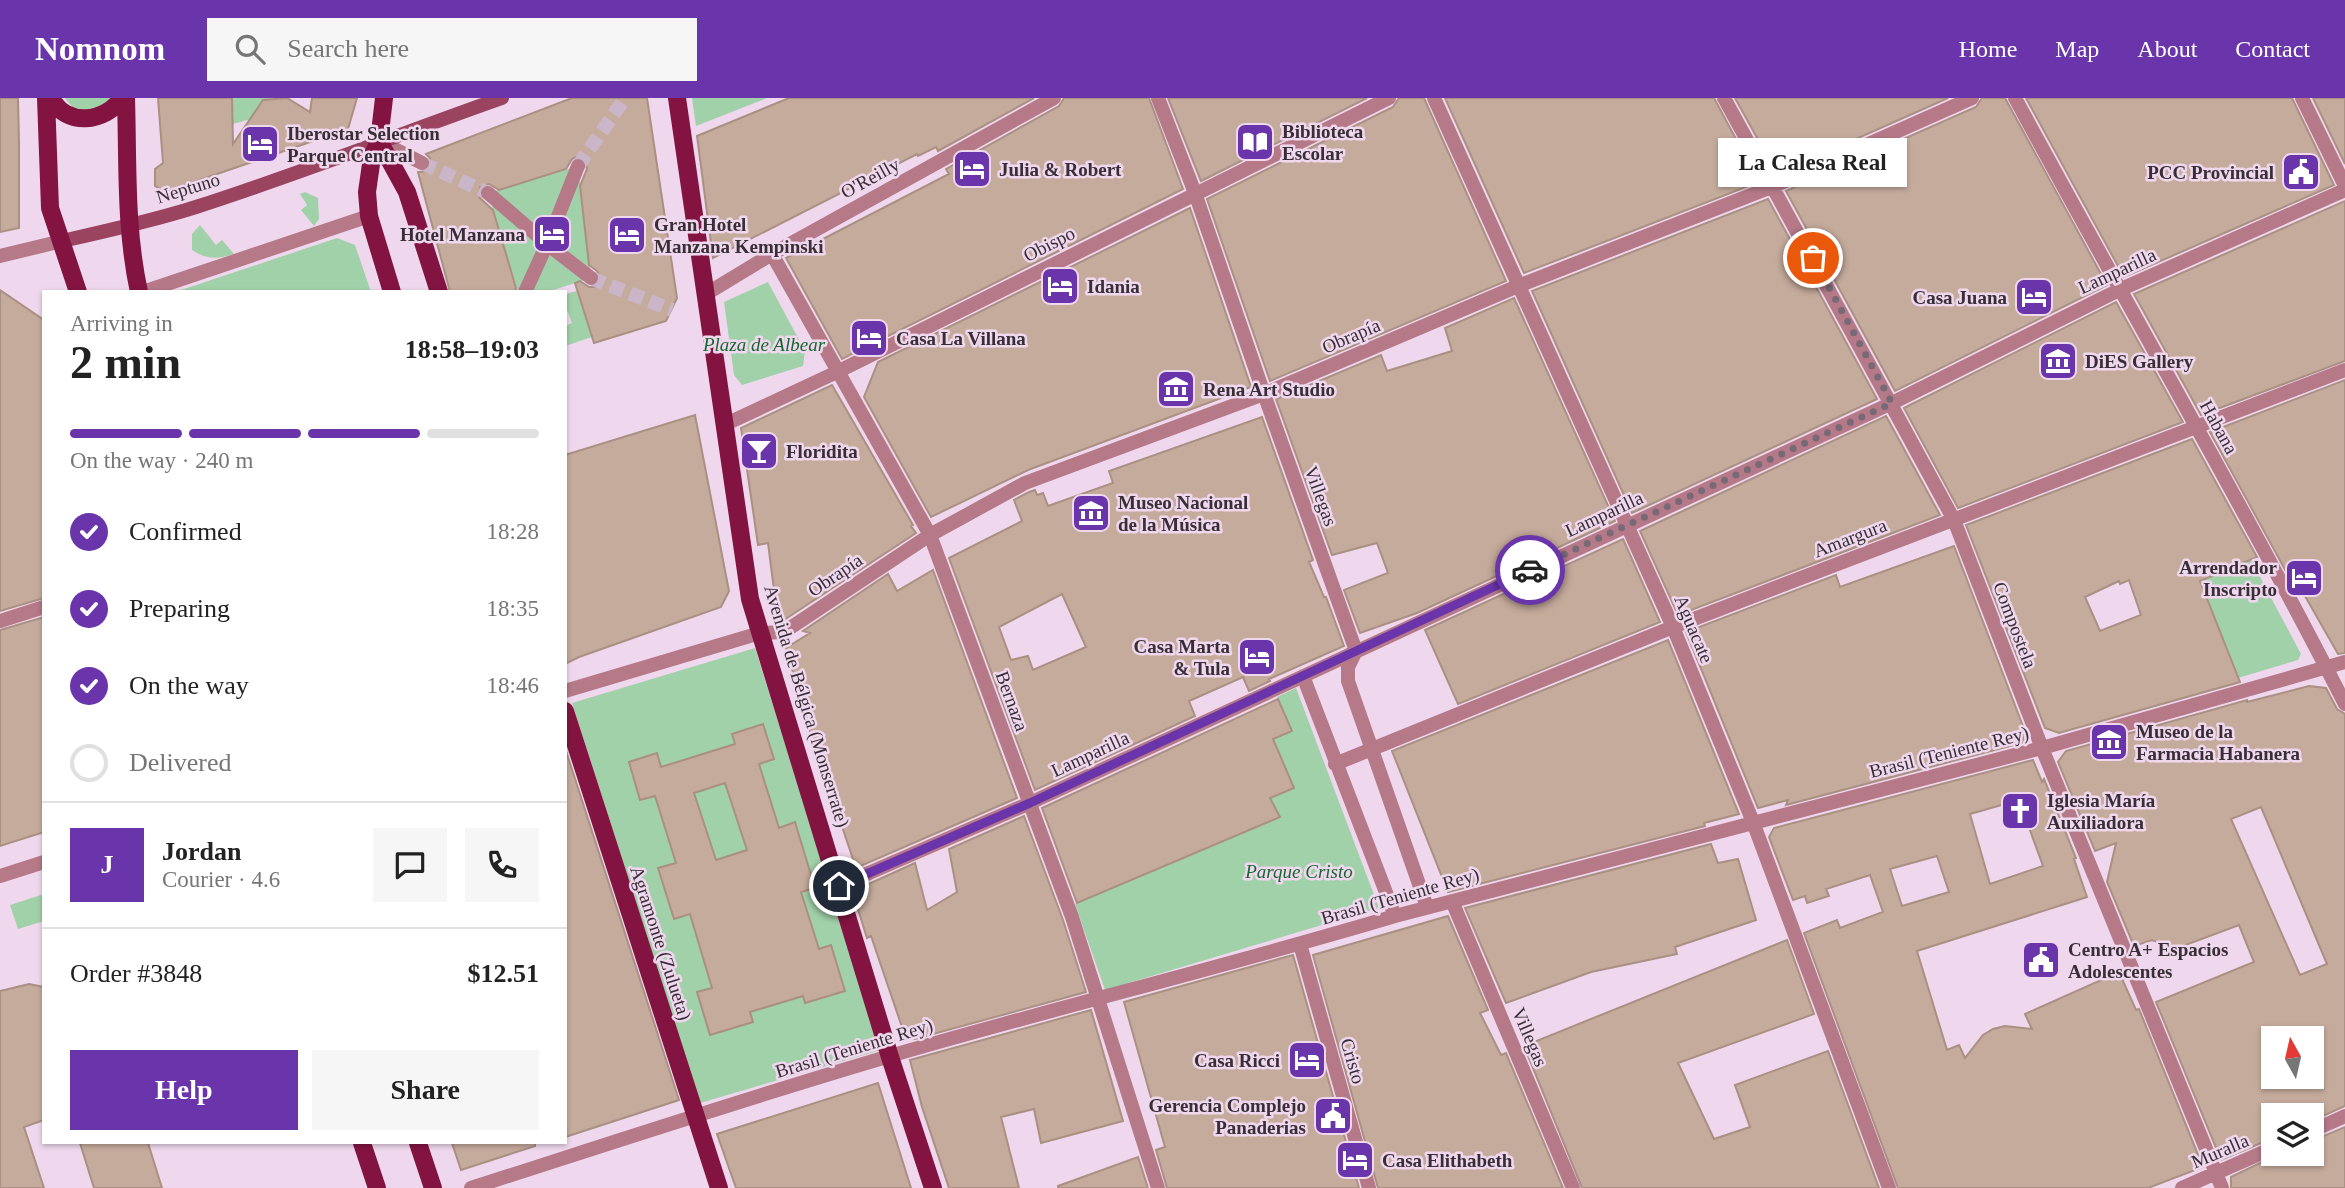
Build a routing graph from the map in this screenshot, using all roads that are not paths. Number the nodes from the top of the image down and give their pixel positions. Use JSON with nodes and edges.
{"nodes":[{"id":1,"x":48,"y":98,"type":"edge"},
{"id":2,"x":124,"y":98,"type":"edge"},
{"id":3,"x":384,"y":98,"type":"edge"},
{"id":4,"x":502,"y":98,"type":"edge"},
{"id":5,"x":677,"y":98,"type":"edge"},
{"id":6,"x":1054,"y":98,"type":"edge"},
{"id":7,"x":1158,"y":98,"type":"edge"},
{"id":8,"x":1389,"y":98,"type":"edge"},
{"id":9,"x":1434,"y":98,"type":"edge"},
{"id":10,"x":1724,"y":98,"type":"edge"},
{"id":11,"x":1972,"y":98,"type":"edge"},
{"id":12,"x":2015,"y":98,"type":"edge"},
{"id":13,"x":2302,"y":98,"type":"edge"},
{"id":14,"x":379,"y":141,"type":"junction"},
{"id":15,"x":422,"y":163,"type":"tunnel mouth"},
{"id":16,"x":578,"y":166,"type":"tunnel mouth"},
{"id":17,"x":1774,"y":186,"type":"junction"},
{"id":18,"x":2345,"y":188,"type":"edge"},
{"id":19,"x":488,"y":193,"type":"tunnel mouth"},
{"id":20,"x":1195,"y":193,"type":"junction"},
{"id":21,"x":369,"y":216,"type":"junction"},
{"id":22,"x":129,"y":225,"type":"junction"},
{"id":23,"x":62,"y":241,"type":"junction"},
{"id":24,"x":547,"y":244,"type":"junction"},
{"id":25,"x":772,"y":254,"type":"junction"},
{"id":26,"x":0,"y":256,"type":"edge"},
{"id":27,"x":591,"y":278,"type":"tunnel mouth"},
{"id":28,"x":1518,"y":286,"type":"junction"},
{"id":29,"x":77,"y":290,"type":"edge"},
{"id":30,"x":140,"y":290,"type":"edge"},
{"id":31,"x":147,"y":290,"type":"edge"},
{"id":32,"x":391,"y":290,"type":"edge"},
{"id":33,"x":438,"y":290,"type":"edge"},
{"id":34,"x":525,"y":290,"type":"edge"},
{"id":35,"x":2119,"y":290,"type":"junction"},
{"id":36,"x":706,"y":294,"type":"junction"},
{"id":37,"x":2345,"y":370,"type":"edge"},
{"id":38,"x":837,"y":372,"type":"junction"},
{"id":39,"x":1264,"y":394,"type":"junction"},
{"id":40,"x":1892,"y":403,"type":"junction"},
{"id":41,"x":726,"y":424,"type":"junction"},
{"id":42,"x":2198,"y":428,"type":"junction"},
{"id":43,"x":1954,"y":520,"type":"junction"},
{"id":44,"x":1626,"y":524,"type":"junction"},
{"id":45,"x":930,"y":534,"type":"junction"},
{"id":46,"x":42,"y":608,"type":"edge"},
{"id":47,"x":0,"y":621,"type":"edge"},
{"id":48,"x":1673,"y":627,"type":"junction"},
{"id":49,"x":760,"y":633,"type":"junction"},
{"id":50,"x":1356,"y":650,"type":"junction"},
{"id":51,"x":2345,"y":662,"type":"edge"},
{"id":52,"x":2326,"y":667,"type":"junction"},
{"id":53,"x":1298,"y":679,"type":"junction"},
{"id":54,"x":567,"y":690,"type":"edge"},
{"id":55,"x":2345,"y":704,"type":"edge"},
{"id":56,"x":567,"y":716,"type":"edge"},
{"id":57,"x":2042,"y":748,"type":"junction"},
{"id":58,"x":1372,"y":749,"type":"junction"},
{"id":59,"x":1335,"y":764,"type":"junction"},
{"id":60,"x":1030,"y":803,"type":"junction"},
{"id":61,"x":1753,"y":822,"type":"junction"},
{"id":62,"x":42,"y":863,"type":"edge"},
{"id":63,"x":0,"y":876,"type":"edge"},
{"id":64,"x":839,"y":886,"type":"junction"},
{"id":65,"x":1452,"y":901,"type":"junction"},
{"id":66,"x":1427,"y":907,"type":"junction"},
{"id":67,"x":1395,"y":916,"type":"junction"},
{"id":68,"x":1300,"y":944,"type":"junction"},
{"id":69,"x":1098,"y":998,"type":"junction"},
{"id":70,"x":890,"y":1056,"type":"junction"},
{"id":71,"x":694,"y":1116,"type":"junction"},
{"id":72,"x":2345,"y":1116,"type":"edge"},
{"id":73,"x":2324,"y":1126,"type":"edge"},
{"id":74,"x":362,"y":1144,"type":"edge"},
{"id":75,"x":418,"y":1144,"type":"edge"},
{"id":76,"x":2261,"y":1155,"type":"edge"},
{"id":77,"x":2219,"y":1181,"type":"edge"},
{"id":78,"x":430,"y":1185,"type":"edge"},
{"id":79,"x":377,"y":1188,"type":"edge"},
{"id":80,"x":471,"y":1188,"type":"edge"},
{"id":81,"x":719,"y":1188,"type":"edge"},
{"id":82,"x":933,"y":1188,"type":"edge"},
{"id":83,"x":1158,"y":1188,"type":"edge"},
{"id":84,"x":1369,"y":1188,"type":"edge"},
{"id":85,"x":1573,"y":1188,"type":"edge"},
{"id":86,"x":1889,"y":1188,"type":"edge"},
{"id":87,"x":2182,"y":1188,"type":"edge"}],
"edges":[{"from":1,"to":2,"type":"main road"},
{"from":1,"to":23,"type":"main road"},
{"from":2,"to":22,"type":"main road"},
{"from":3,"to":14,"type":"main road"},
{"from":4,"to":14,"type":"main road","name":"Neptuno"},
{"from":5,"to":36,"type":"main road","name":"Avenida de Bélgica (Monserrate)"},
{"from":6,"to":25,"type":"street","name":"O'Reilly"},
{"from":7,"to":20,"type":"street","name":"Villegas"},
{"from":8,"to":20,"type":"street","name":"Obispo"},
{"from":9,"to":28,"type":"street","name":"Aguacate"},
{"from":10,"to":17,"type":"street","name":"Compostela"},
{"from":11,"to":17,"type":"street","name":"Obrapía"},
{"from":12,"to":35,"type":"street","name":"Habana"},
{"from":13,"to":18,"type":"street"},
{"from":14,"to":15,"type":"street"},
{"from":14,"to":21,"type":"main road"},
{"from":14,"to":22,"type":"main road","name":"Neptuno"},
{"from":14,"to":33,"type":"main road"},
{"from":16,"to":24,"type":"street"},
{"from":17,"to":28,"type":"street","name":"Obrapía"},
{"from":17,"to":40,"type":"street","name":"Compostela"},
{"from":18,"to":35,"type":"street","name":"Lamparilla"},
{"from":19,"to":24,"type":"street"},
{"from":20,"to":38,"type":"street","name":"Obispo"},
{"from":20,"to":39,"type":"street","name":"Villegas"},
{"from":21,"to":31,"type":"street"},
{"from":21,"to":32,"type":"main road"},
{"from":22,"to":23,"type":"main road","name":"Neptuno"},
{"from":22,"to":30,"type":"main road"},
{"from":23,"to":26,"type":"street","name":"Neptuno"},
{"from":23,"to":29,"type":"main road"},
{"from":24,"to":27,"type":"street"},
{"from":24,"to":34,"type":"street"},
{"from":25,"to":36,"type":"street","name":"O'Reilly"},
{"from":25,"to":38,"type":"street","name":"Bernaza"},
{"from":28,"to":39,"type":"street","name":"Obrapía"},
{"from":28,"to":44,"type":"street","name":"Aguacate"},
{"from":35,"to":40,"type":"street","name":"Lamparilla"},
{"from":35,"to":42,"type":"street","name":"Habana"},
{"from":36,"to":41,"type":"main road","name":"Avenida de Bélgica (Monserrate)"},
{"from":37,"to":42,"type":"street","name":"Amargura"},
{"from":38,"to":41,"type":"street","name":"Obispo"},
{"from":38,"to":45,"type":"street","name":"Bernaza"},
{"from":39,"to":45,"type":"street","name":"Obrapía"},
{"from":39,"to":50,"type":"street","name":"Villegas"},
{"from":40,"to":43,"type":"street","name":"Compostela"},
{"from":40,"to":44,"type":"street","name":"Lamparilla"},
{"from":41,"to":49,"type":"main road","name":"Avenida de Bélgica (Monserrate)"},
{"from":42,"to":43,"type":"street","name":"Amargura"},
{"from":42,"to":52,"type":"street","name":"Habana"},
{"from":43,"to":48,"type":"street","name":"Amargura"},
{"from":43,"to":57,"type":"street","name":"Compostela"},
{"from":44,"to":48,"type":"street","name":"Aguacate"},
{"from":44,"to":50,"type":"street","name":"Lamparilla"},
{"from":45,"to":49,"type":"street","name":"Obrapía"},
{"from":45,"to":60,"type":"street","name":"Bernaza"},
{"from":46,"to":47,"type":"street"},
{"from":48,"to":58,"type":"street","name":"Amargura"},
{"from":48,"to":61,"type":"street","name":"Aguacate"},
{"from":49,"to":54,"type":"street","name":"Obrapía"},
{"from":49,"to":64,"type":"main road","name":"Avenida de Bélgica (Monserrate)"},
{"from":50,"to":53,"type":"street","name":"Lamparilla"},
{"from":50,"to":58,"type":"street"},
{"from":51,"to":52,"type":"street","name":"Brasil (Teniente Rey)"},
{"from":52,"to":55,"type":"street","name":"Habana"},
{"from":52,"to":57,"type":"street","name":"Brasil (Teniente Rey)"},
{"from":53,"to":59,"type":"street"},
{"from":53,"to":60,"type":"street","name":"Lamparilla"},
{"from":56,"to":71,"type":"main road","name":"Agramonte (Zulueta)"},
{"from":57,"to":61,"type":"street","name":"Brasil (Teniente Rey)"},
{"from":57,"to":77,"type":"street","name":"Compostela"},
{"from":58,"to":59,"type":"street","name":"Amargura"},
{"from":58,"to":66,"type":"street"},
{"from":59,"to":67,"type":"street"},
{"from":60,"to":64,"type":"street","name":"Lamparilla"},
{"from":60,"to":69,"type":"street","name":"Bernaza"},
{"from":61,"to":65,"type":"street","name":"Brasil (Teniente Rey)"},
{"from":61,"to":86,"type":"street","name":"Aguacate"},
{"from":62,"to":63,"type":"street"},
{"from":64,"to":70,"type":"main road","name":"Avenida de Bélgica (Monserrate)"},
{"from":65,"to":66,"type":"street","name":"Brasil (Teniente Rey)"},
{"from":65,"to":85,"type":"street","name":"Villegas"},
{"from":66,"to":67,"type":"street","name":"Brasil (Teniente Rey)"},
{"from":67,"to":68,"type":"street","name":"Brasil (Teniente Rey)"},
{"from":68,"to":69,"type":"street","name":"Brasil (Teniente Rey)"},
{"from":68,"to":84,"type":"street","name":"Cristo"},
{"from":69,"to":70,"type":"street","name":"Brasil (Teniente Rey)"},
{"from":69,"to":83,"type":"street","name":"Bernaza"},
{"from":70,"to":71,"type":"street","name":"Brasil (Teniente Rey)"},
{"from":70,"to":82,"type":"main road","name":"Avenida de Bélgica (Monserrate)"},
{"from":71,"to":80,"type":"street","name":"Brasil (Teniente Rey)"},
{"from":71,"to":81,"type":"main road","name":"Agramonte (Zulueta)"},
{"from":72,"to":73,"type":"street"},
{"from":74,"to":79,"type":"main road"},
{"from":75,"to":78,"type":"main road"},
{"from":76,"to":77,"type":"street","name":"Muralla"},
{"from":77,"to":87,"type":"street","name":"Muralla"}]}
